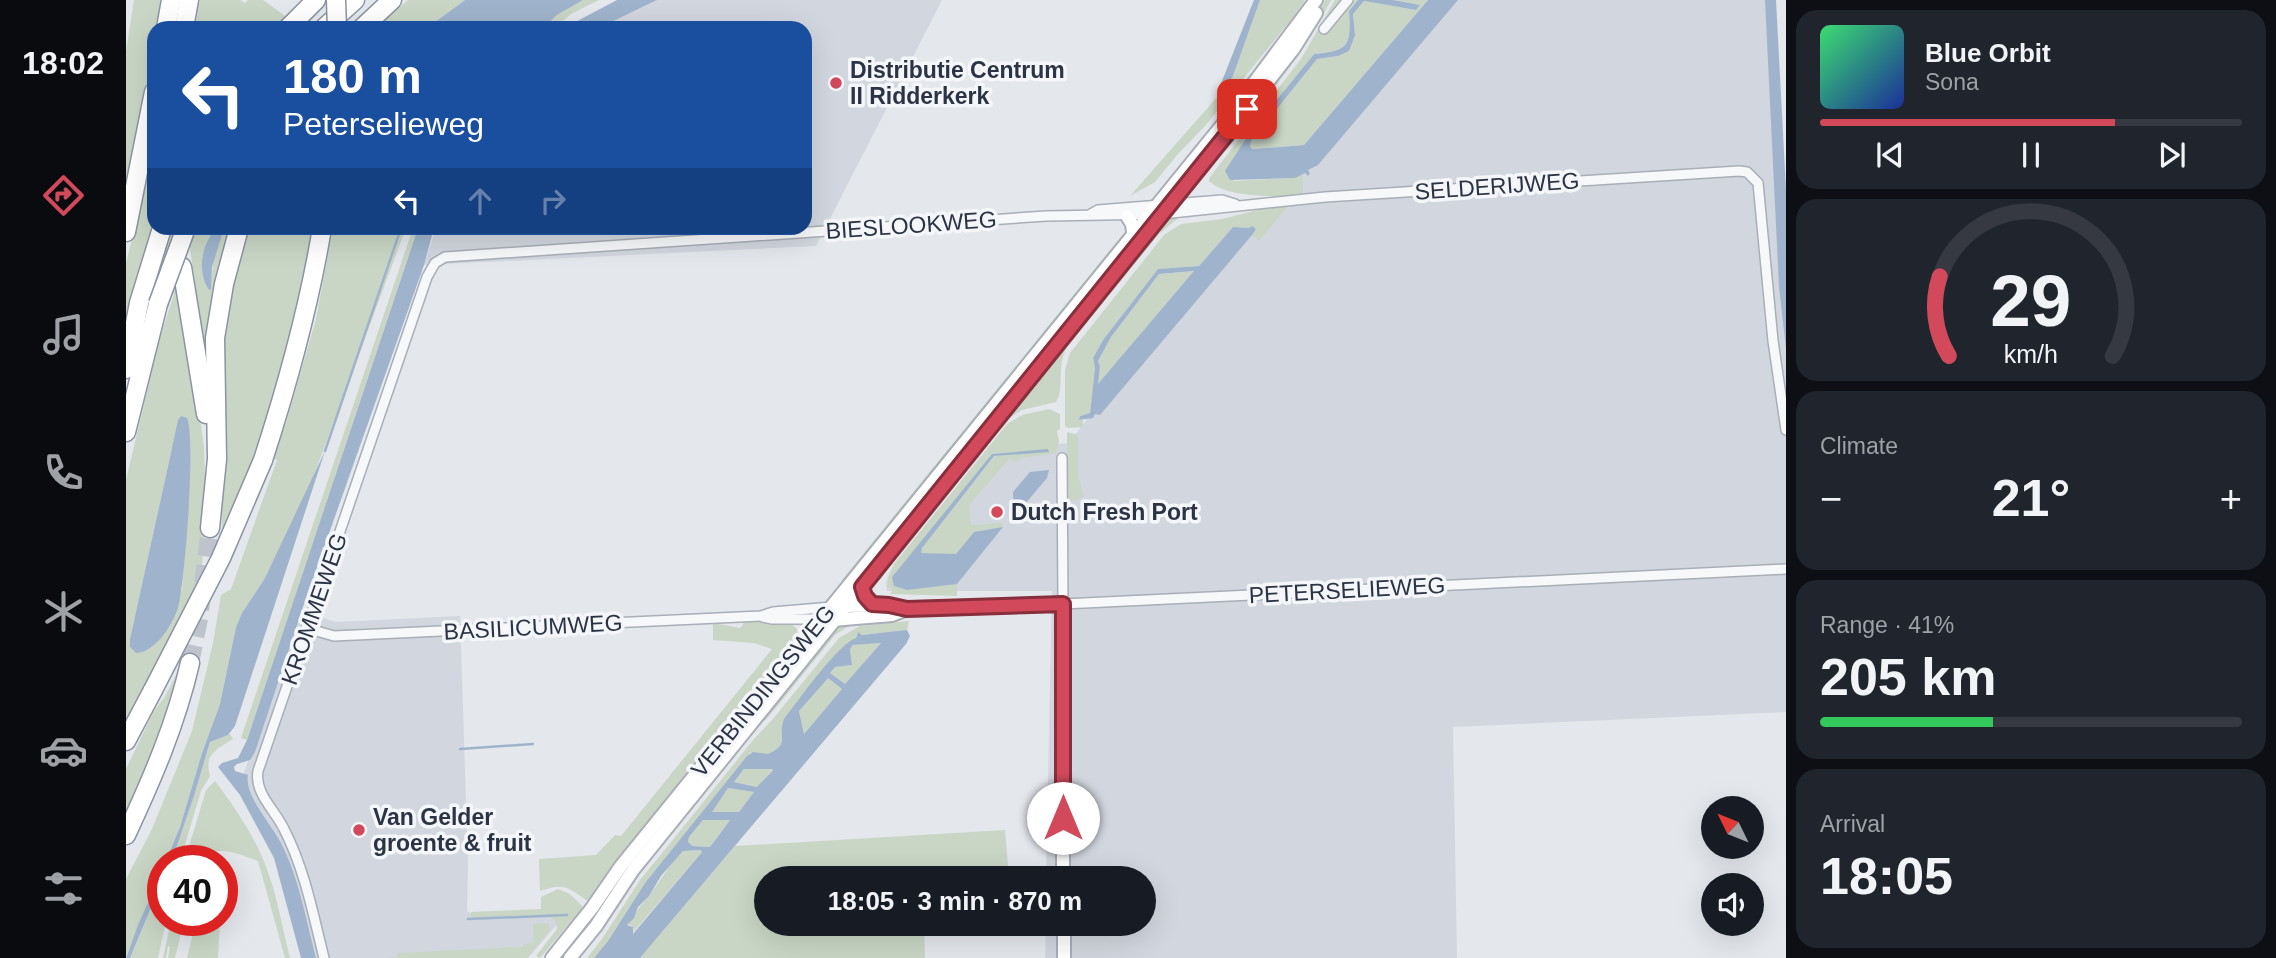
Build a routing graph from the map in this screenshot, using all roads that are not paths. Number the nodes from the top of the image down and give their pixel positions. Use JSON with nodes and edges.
{"nodes":[{"id":1,"x":172,"y":0,"type":"edge"},
{"id":2,"x":190,"y":0,"type":"edge"},
{"id":3,"x":336,"y":0,"type":"edge"},
{"id":4,"x":355,"y":0,"type":"edge"},
{"id":5,"x":392,"y":0,"type":"edge"},
{"id":6,"x":1316,"y":0,"type":"edge"},
{"id":7,"x":1322,"y":0,"type":"edge"},
{"id":8,"x":1348,"y":0,"type":"edge"},
{"id":9,"x":311,"y":5,"type":"edge"},
{"id":10,"x":168,"y":21,"type":"edge"},
{"id":11,"x":186,"y":21,"type":"edge"},
{"id":12,"x":295,"y":21,"type":"edge"},
{"id":13,"x":331,"y":21,"type":"edge"},
{"id":14,"x":335,"y":21,"type":"edge"},
{"id":15,"x":370,"y":21,"type":"edge"},
{"id":16,"x":1324,"y":29,"type":"dead end"},
{"id":17,"x":147,"y":127,"type":"edge"},
{"id":18,"x":1183,"y":189,"type":"junction"},
{"id":19,"x":1191,"y":202,"type":"junction"},
{"id":20,"x":1239,"y":205,"type":"junction"},
{"id":21,"x":1159,"y":209,"type":"junction"},
{"id":22,"x":1091,"y":214,"type":"junction"},
{"id":23,"x":1127,"y":216,"type":"junction"},
{"id":24,"x":126,"y":232,"type":"edge"},
{"id":25,"x":1133,"y":232,"type":"junction"},
{"id":26,"x":812,"y":233,"type":"edge"},
{"id":27,"x":160,"y":235,"type":"edge"},
{"id":28,"x":184,"y":235,"type":"edge"},
{"id":29,"x":237,"y":235,"type":"edge"},
{"id":30,"x":321,"y":235,"type":"edge"},
{"id":31,"x":776,"y":235,"type":"edge"},
{"id":32,"x":439,"y":259,"type":"joint"},
{"id":33,"x":182,"y":268,"type":"dead end"},
{"id":34,"x":126,"y":369,"type":"edge"},
{"id":35,"x":1786,"y":430,"type":"edge"},
{"id":36,"x":126,"y":432,"type":"edge"},
{"id":37,"x":1062,"y":458,"type":"dead end"},
{"id":38,"x":1786,"y":569,"type":"edge"},
{"id":39,"x":862,"y":587,"type":"junction"},
{"id":40,"x":872,"y":604,"type":"junction"},
{"id":41,"x":1063,"y":604,"type":"junction"},
{"id":42,"x":847,"y":605,"type":"junction"},
{"id":43,"x":907,"y":609,"type":"junction"},
{"id":44,"x":833,"y":613,"type":"junction"},
{"id":45,"x":761,"y":616,"type":"junction"},
{"id":46,"x":821,"y":619,"type":"junction"},
{"id":47,"x":801,"y":620,"type":"junction"},
{"id":48,"x":306,"y":628,"type":"junction"},
{"id":49,"x":808,"y":635,"type":"junction"},
{"id":50,"x":190,"y":663,"type":"tunnel mouth"},
{"id":51,"x":126,"y":741,"type":"edge"},
{"id":52,"x":126,"y":835,"type":"edge"},
{"id":53,"x":1063,"y":866,"type":"edge"},
{"id":54,"x":1063,"y":936,"type":"edge"},
{"id":55,"x":324,"y":958,"type":"edge"},
{"id":56,"x":552,"y":958,"type":"edge"},
{"id":57,"x":570,"y":958,"type":"edge"},
{"id":58,"x":1064,"y":958,"type":"edge"}],
"edges":[{"from":1,"to":10,"type":"highway"},
{"from":2,"to":11,"type":"highway"},
{"from":3,"to":13,"type":"highway","bridge":true},
{"from":4,"to":14,"type":"highway"},
{"from":5,"to":15,"type":"highway"},
{"from":6,"to":21,"type":"street","name":"VERBINDINGSWEG"},
{"from":7,"to":18,"type":"street","name":"VERBINDINGSWEG"},
{"from":8,"to":16,"type":"street"},
{"from":9,"to":12,"type":"highway"},
{"from":17,"to":24,"type":"highway"},
{"from":18,"to":19,"type":"street"},
{"from":18,"to":21,"type":"street","name":"VERBINDINGSWEG"},
{"from":19,"to":20,"type":"street","name":"SELDERIJWEG"},
{"from":19,"to":21,"type":"street","name":"SELDERIJWEG"},
{"from":20,"to":21,"type":"street","name":"SELDERIJWEG"},
{"from":20,"to":35,"type":"street","name":"SELDERIJWEG"},
{"from":21,"to":22,"type":"street","name":"BIESLOOKWEG"},
{"from":21,"to":23,"type":"street","name":"BIESLOOKWEG"},
{"from":21,"to":25,"type":"street","name":"VERBINDINGSWEG"},
{"from":21,"to":39,"type":"street","name":"VERBINDINGSWEG"},
{"from":22,"to":23,"type":"street","name":"BIESLOOKWEG"},
{"from":22,"to":26,"type":"street","name":"BIESLOOKWEG"},
{"from":23,"to":25,"type":"street"},
{"from":25,"to":44,"type":"street","name":"VERBINDINGSWEG"},
{"from":27,"to":34,"type":"highway"},
{"from":28,"to":36,"type":"highway","bridge":true},
{"from":29,"to":33,"type":"highway"},
{"from":30,"to":51,"type":"highway","bridge":true},
{"from":31,"to":32,"type":"street","name":"BIESLOOKWEG"},
{"from":32,"to":48,"type":"street","name":"KROMMEWEG"},
{"from":37,"to":41,"type":"street"},
{"from":38,"to":41,"type":"street","name":"PETERSELIEWEG"},
{"from":39,"to":40,"type":"street"},
{"from":39,"to":42,"type":"street","name":"VERBINDINGSWEG"},
{"from":40,"to":42,"type":"street","name":"PETERSELIEWEG"},
{"from":40,"to":43,"type":"street","name":"PETERSELIEWEG"},
{"from":41,"to":43,"type":"street","name":"PETERSELIEWEG"},
{"from":41,"to":53,"type":"street"},
{"from":42,"to":44,"type":"street","name":"PETERSELIEWEG"},
{"from":43,"to":44,"type":"street","name":"PETERSELIEWEG"},
{"from":44,"to":45,"type":"street","name":"BASILICUMWEG"},
{"from":44,"to":46,"type":"street","name":"VERBINDINGSWEG"},
{"from":44,"to":57,"type":"street","name":"VERBINDINGSWEG"},
{"from":45,"to":47,"type":"street","name":"BASILICUMWEG"},
{"from":45,"to":48,"type":"street","name":"BASILICUMWEG"},
{"from":46,"to":47,"type":"street","name":"BASILICUMWEG"},
{"from":46,"to":49,"type":"street","name":"VERBINDINGSWEG"},
{"from":47,"to":49,"type":"street"},
{"from":48,"to":55,"type":"street","name":"KROMMEWEG"},
{"from":49,"to":56,"type":"street","name":"VERBINDINGSWEG"},
{"from":50,"to":52,"type":"highway"},
{"from":54,"to":58,"type":"street"}]}
